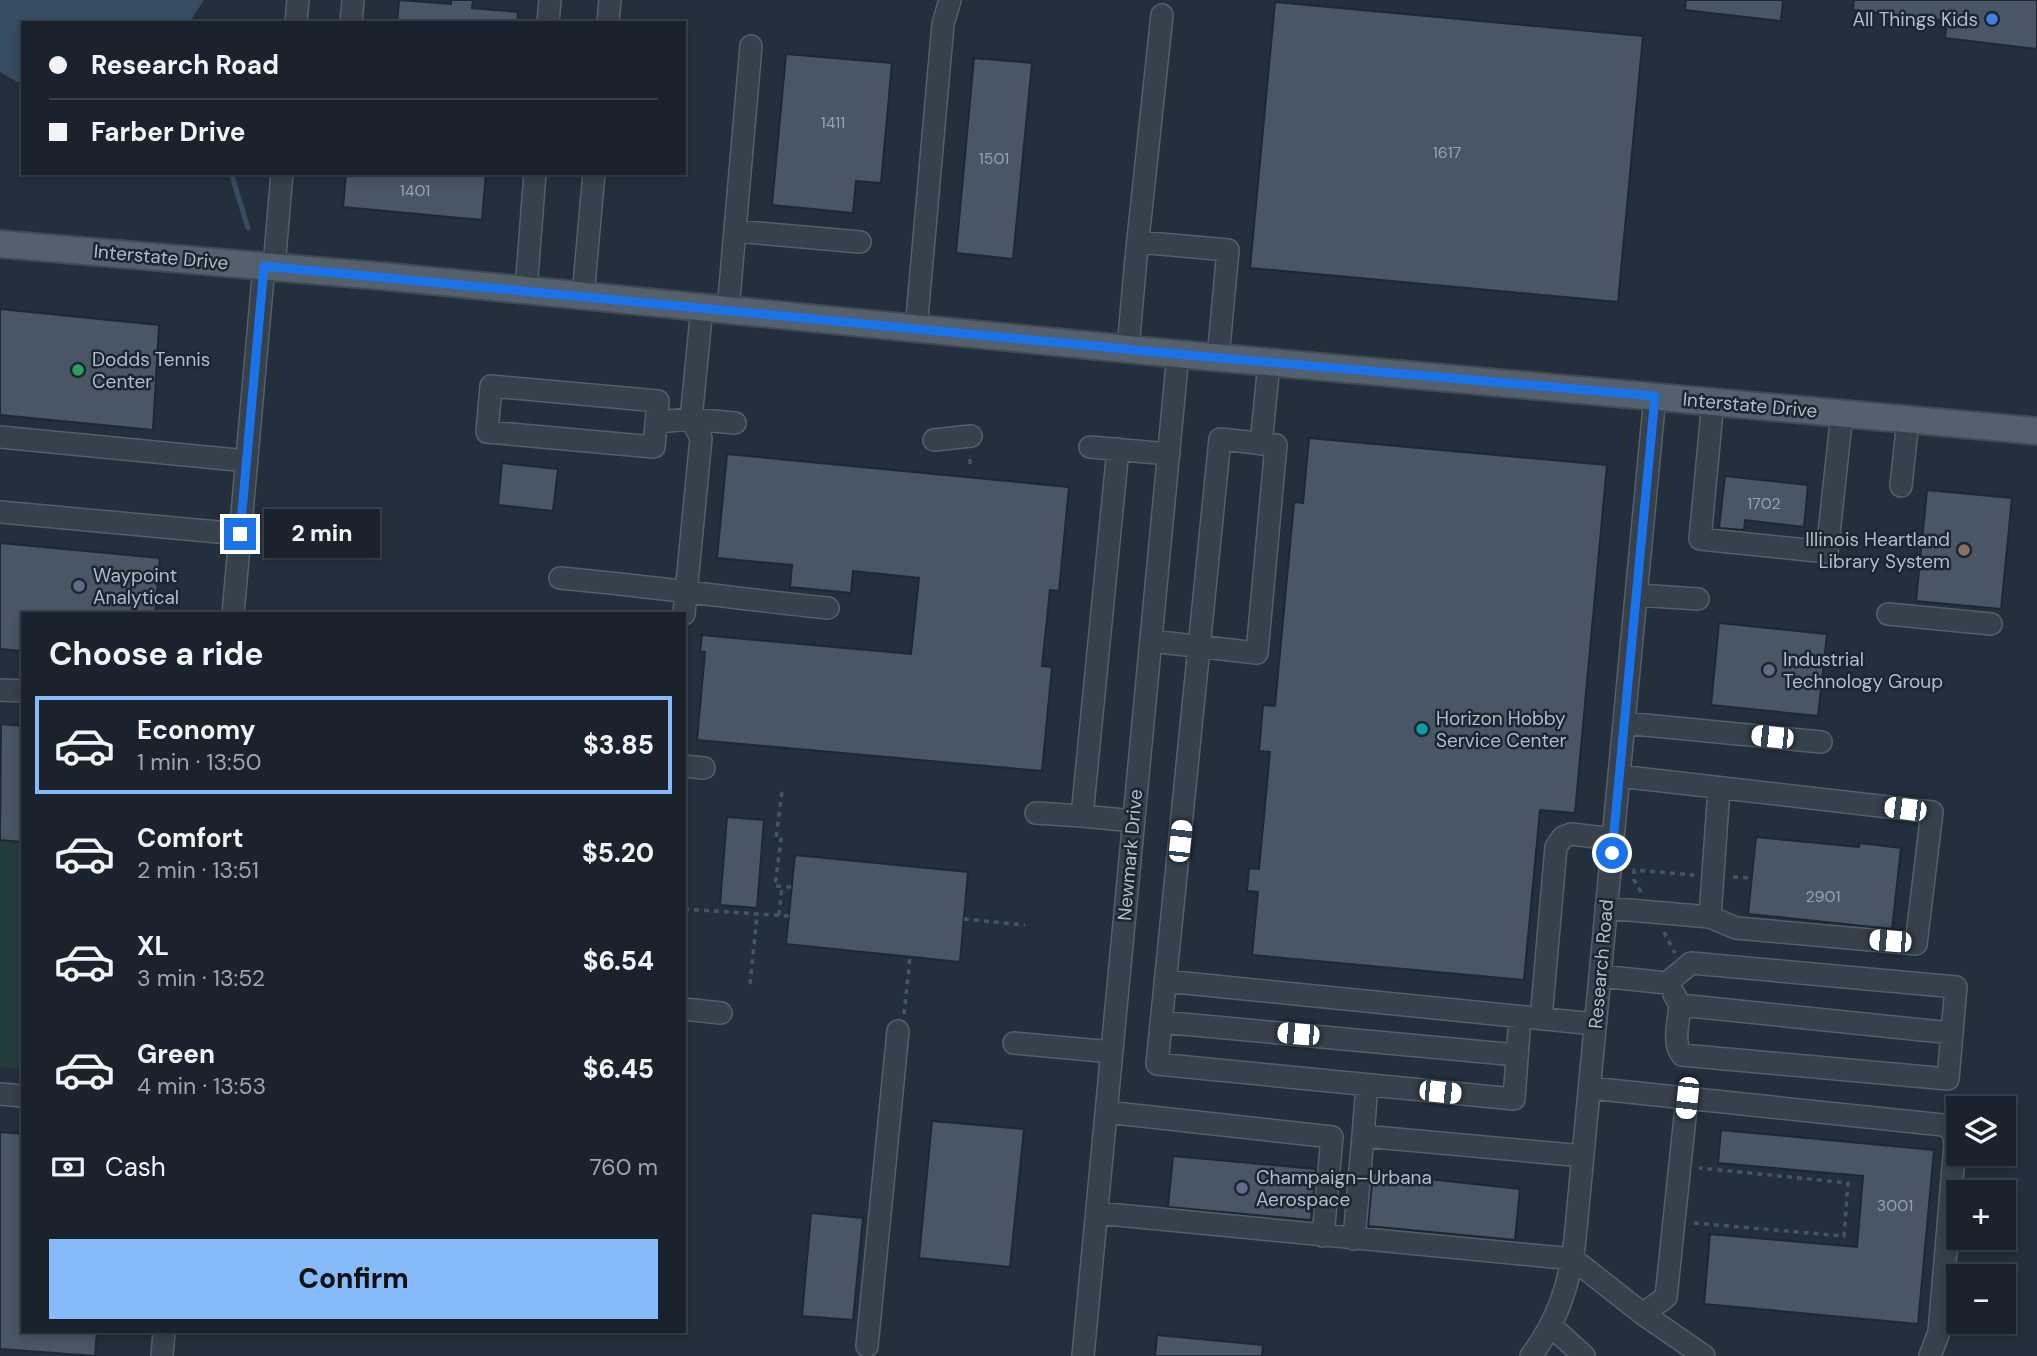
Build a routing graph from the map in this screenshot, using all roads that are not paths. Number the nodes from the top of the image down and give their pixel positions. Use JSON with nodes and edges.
{"nodes":[{"id":1,"x":298,"y":0,"type":"edge"},
{"id":2,"x":353,"y":0,"type":"edge"},
{"id":3,"x":550,"y":0,"type":"edge"},
{"id":4,"x":610,"y":0,"type":"edge"},
{"id":5,"x":950,"y":0,"type":"edge"},
{"id":6,"x":1162,"y":15,"type":"dead end"},
{"id":7,"x":296,"y":21,"type":"edge"},
{"id":8,"x":351,"y":21,"type":"edge"},
{"id":9,"x":548,"y":21,"type":"edge"},
{"id":10,"x":608,"y":21,"type":"edge"},
{"id":11,"x":751,"y":46,"type":"dead end"},
{"id":12,"x":282,"y":175,"type":"edge"},
{"id":13,"x":535,"y":175,"type":"edge"},
{"id":14,"x":594,"y":175,"type":"edge"},
{"id":15,"x":735,"y":231,"type":"junction"},
{"id":16,"x":860,"y":242,"type":"dead end"},
{"id":17,"x":1138,"y":242,"type":"junction"},
{"id":18,"x":0,"y":244,"type":"edge"},
{"id":19,"x":269,"y":266,"type":"junction"},
{"id":20,"x":526,"y":290,"type":"junction"},
{"id":21,"x":583,"y":296,"type":"junction"},
{"id":22,"x":715,"y":309,"type":"junction"},
{"id":23,"x":916,"y":329,"type":"junction"},
{"id":24,"x":1129,"y":349,"type":"junction"},
{"id":25,"x":1178,"y":354,"type":"junction"},
{"id":26,"x":1219,"y":358,"type":"junction"},
{"id":27,"x":1269,"y":363,"type":"junction"},
{"id":28,"x":1655,"y":396,"type":"junction"},
{"id":29,"x":1713,"y":401,"type":"junction"},
{"id":30,"x":1842,"y":413,"type":"junction"},
{"id":31,"x":691,"y":419,"type":"junction"},
{"id":32,"x":1909,"y":419,"type":"junction"},
{"id":33,"x":656,"y":422,"type":"junction"},
{"id":34,"x":735,"y":423,"type":"dead end"},
{"id":35,"x":2037,"y":431,"type":"edge"},
{"id":36,"x":971,"y":436,"type":"dead end"},
{"id":37,"x":0,"y":437,"type":"edge"},
{"id":38,"x":934,"y":440,"type":"dead end"},
{"id":39,"x":1261,"y":443,"type":"junction"},
{"id":40,"x":1090,"y":447,"type":"dead end"},
{"id":41,"x":1118,"y":449,"type":"junction"},
{"id":42,"x":1169,"y":454,"type":"junction"},
{"id":43,"x":247,"y":461,"type":"junction"},
{"id":44,"x":1901,"y":486,"type":"dead end"},
{"id":45,"x":0,"y":512,"type":"edge"},
{"id":46,"x":240,"y":534,"type":"junction"},
{"id":47,"x":560,"y":578,"type":"dead end"},
{"id":48,"x":1636,"y":595,"type":"junction"},
{"id":49,"x":1698,"y":599,"type":"dead end"},
{"id":50,"x":685,"y":604,"type":"edge"},
{"id":51,"x":828,"y":608,"type":"dead end"},
{"id":52,"x":233,"y":612,"type":"edge"},
{"id":53,"x":1888,"y":614,"type":"dead end"},
{"id":54,"x":1991,"y":624,"type":"dead end"},
{"id":55,"x":1151,"y":641,"type":"junction"},
{"id":56,"x":1199,"y":646,"type":"junction"},
{"id":57,"x":0,"y":690,"type":"edge"},
{"id":58,"x":21,"y":691,"type":"edge"},
{"id":59,"x":1624,"y":723,"type":"junction"},
{"id":60,"x":1821,"y":742,"type":"dead end"},
{"id":61,"x":1619,"y":776,"type":"junction"},
{"id":62,"x":1719,"y":788,"type":"junction"},
{"id":63,"x":1036,"y":813,"type":"dead end"},
{"id":64,"x":1082,"y":816,"type":"junction"},
{"id":65,"x":1134,"y":821,"type":"junction"},
{"id":66,"x":1613,"y":839,"type":"junction"},
{"id":67,"x":1606,"y":908,"type":"junction"},
{"id":68,"x":1710,"y":917,"type":"junction"},
{"id":69,"x":1600,"y":976,"type":"junction"},
{"id":70,"x":1165,"y":981,"type":"junction"},
{"id":71,"x":1667,"y":983,"type":"junction"},
{"id":72,"x":1681,"y":1005,"type":"junction"},
{"id":73,"x":686,"y":1009,"type":"edge"},
{"id":74,"x":721,"y":1013,"type":"dead end"},
{"id":75,"x":1530,"y":1018,"type":"junction"},
{"id":76,"x":1161,"y":1022,"type":"junction"},
{"id":77,"x":1595,"y":1024,"type":"junction"},
{"id":78,"x":901,"y":1026,"type":"road end"},
{"id":79,"x":1952,"y":1033,"type":"junction"},
{"id":80,"x":1013,"y":1043,"type":"dead end"},
{"id":81,"x":1112,"y":1052,"type":"junction"},
{"id":82,"x":1517,"y":1055,"type":"junction"},
{"id":83,"x":1367,"y":1085,"type":"junction"},
{"id":84,"x":1590,"y":1088,"type":"junction"},
{"id":85,"x":0,"y":1094,"type":"edge"},
{"id":86,"x":21,"y":1096,"type":"edge"},
{"id":87,"x":1687,"y":1098,"type":"junction"},
{"id":88,"x":1106,"y":1112,"type":"junction"},
{"id":89,"x":1363,"y":1136,"type":"junction"},
{"id":90,"x":1583,"y":1156,"type":"junction"},
{"id":91,"x":1097,"y":1213,"type":"junction"},
{"id":92,"x":1323,"y":1236,"type":"junction"},
{"id":93,"x":1354,"y":1239,"type":"junction"},
{"id":94,"x":1573,"y":1258,"type":"junction"},
{"id":95,"x":1643,"y":1314,"type":"junction"},
{"id":96,"x":1551,"y":1325,"type":"junction"},
{"id":97,"x":164,"y":1333,"type":"edge"},
{"id":98,"x":867,"y":1346,"type":"dead end"},
{"id":99,"x":162,"y":1356,"type":"edge"},
{"id":100,"x":1083,"y":1356,"type":"edge"},
{"id":101,"x":1531,"y":1356,"type":"edge"},
{"id":102,"x":1584,"y":1356,"type":"edge"},
{"id":103,"x":1704,"y":1356,"type":"edge"},
{"id":104,"x":1930,"y":1356,"type":"edge"}],
"edges":[{"from":1,"to":7,"type":"street"},
{"from":2,"to":8,"type":"street"},
{"from":3,"to":9,"type":"street"},
{"from":4,"to":10,"type":"street"},
{"from":5,"to":23,"type":"street"},
{"from":6,"to":17,"type":"street"},
{"from":11,"to":15,"type":"street"},
{"from":12,"to":19,"type":"street"},
{"from":13,"to":20,"type":"street"},
{"from":14,"to":21,"type":"street"},
{"from":15,"to":16,"type":"street"},
{"from":15,"to":22,"type":"street"},
{"from":17,"to":24,"type":"street"},
{"from":17,"to":26,"type":"street"},
{"from":18,"to":19,"type":"main road","name":"Interstate Drive"},
{"from":19,"to":20,"type":"main road","name":"Interstate Drive"},
{"from":19,"to":43,"type":"street"},
{"from":20,"to":21,"type":"main road","name":"Interstate Drive"},
{"from":21,"to":22,"type":"main road","name":"Interstate Drive"},
{"from":22,"to":23,"type":"main road","name":"Interstate Drive"},
{"from":22,"to":31,"type":"street"},
{"from":23,"to":24,"type":"main road","name":"Interstate Drive"},
{"from":24,"to":25,"type":"main road","name":"Interstate Drive"},
{"from":25,"to":26,"type":"main road","name":"Interstate Drive"},
{"from":25,"to":42,"type":"street","name":"Newmark Drive"},
{"from":26,"to":27,"type":"main road","name":"Interstate Drive"},
{"from":27,"to":28,"type":"main road","name":"Interstate Drive"},
{"from":27,"to":39,"type":"street"},
{"from":28,"to":29,"type":"main road","name":"Interstate Drive"},
{"from":28,"to":48,"type":"street","name":"Research Road"},
{"from":29,"to":30,"type":"main road","name":"Interstate Drive"},
{"from":29,"to":30,"type":"street"},
{"from":30,"to":32,"type":"main road","name":"Interstate Drive"},
{"from":31,"to":33,"type":"street"},
{"from":31,"to":34,"type":"street"},
{"from":31,"to":50,"type":"street"},
{"from":32,"to":35,"type":"main road","name":"Interstate Drive"},
{"from":32,"to":44,"type":"street"},
{"from":33,"to":33,"type":"street"},
{"from":36,"to":38,"type":"street"},
{"from":37,"to":43,"type":"street"},
{"from":39,"to":56,"type":"street"},
{"from":39,"to":56,"type":"street"},
{"from":40,"to":41,"type":"street"},
{"from":41,"to":42,"type":"street"},
{"from":41,"to":64,"type":"street"},
{"from":42,"to":55,"type":"street","name":"Newmark Drive"},
{"from":43,"to":46,"type":"street"},
{"from":45,"to":46,"type":"street"},
{"from":46,"to":52,"type":"street"},
{"from":47,"to":50,"type":"street"},
{"from":48,"to":49,"type":"street"},
{"from":48,"to":59,"type":"street","name":"Research Road"},
{"from":50,"to":51,"type":"street"},
{"from":53,"to":54,"type":"street"},
{"from":55,"to":56,"type":"street"},
{"from":55,"to":65,"type":"street","name":"Newmark Drive"},
{"from":56,"to":70,"type":"street"},
{"from":57,"to":58,"type":"street"},
{"from":59,"to":60,"type":"street"},
{"from":59,"to":61,"type":"street","name":"Research Road"},
{"from":61,"to":62,"type":"street"},
{"from":61,"to":66,"type":"street","name":"Research Road"},
{"from":62,"to":68,"type":"street"},
{"from":62,"to":68,"type":"street"},
{"from":63,"to":64,"type":"street"},
{"from":64,"to":65,"type":"street"},
{"from":65,"to":81,"type":"street","name":"Newmark Drive"},
{"from":66,"to":67,"type":"street","name":"Research Road"},
{"from":66,"to":75,"type":"street"},
{"from":67,"to":68,"type":"street"},
{"from":67,"to":69,"type":"street","name":"Research Road"},
{"from":69,"to":71,"type":"street"},
{"from":69,"to":77,"type":"street","name":"Research Road"},
{"from":70,"to":75,"type":"street"},
{"from":70,"to":76,"type":"street"},
{"from":71,"to":72,"type":"street"},
{"from":71,"to":79,"type":"street"},
{"from":72,"to":79,"type":"street"},
{"from":72,"to":79,"type":"street"},
{"from":73,"to":74,"type":"street"},
{"from":75,"to":77,"type":"street"},
{"from":75,"to":82,"type":"street"},
{"from":76,"to":82,"type":"street"},
{"from":76,"to":83,"type":"street"},
{"from":77,"to":84,"type":"street","name":"Research Road"},
{"from":78,"to":98,"type":"street"},
{"from":80,"to":81,"type":"street"},
{"from":81,"to":88,"type":"street","name":"Newmark Drive"},
{"from":82,"to":83,"type":"street"},
{"from":83,"to":89,"type":"street"},
{"from":84,"to":87,"type":"street"},
{"from":84,"to":90,"type":"street","name":"Research Road"},
{"from":85,"to":86,"type":"street"},
{"from":87,"to":95,"type":"street"},
{"from":87,"to":104,"type":"street"},
{"from":88,"to":91,"type":"street","name":"Newmark Drive"},
{"from":88,"to":92,"type":"street"},
{"from":89,"to":90,"type":"street"},
{"from":89,"to":93,"type":"street"},
{"from":90,"to":94,"type":"street","name":"Research Road"},
{"from":91,"to":92,"type":"street"},
{"from":91,"to":100,"type":"street","name":"Newmark Drive"},
{"from":92,"to":93,"type":"street"},
{"from":93,"to":94,"type":"street"},
{"from":94,"to":95,"type":"street"},
{"from":94,"to":96,"type":"street","name":"Research Road"},
{"from":95,"to":103,"type":"street"},
{"from":96,"to":101,"type":"street","name":"Research Road"},
{"from":96,"to":102,"type":"street"},
{"from":97,"to":99,"type":"street"}]}
